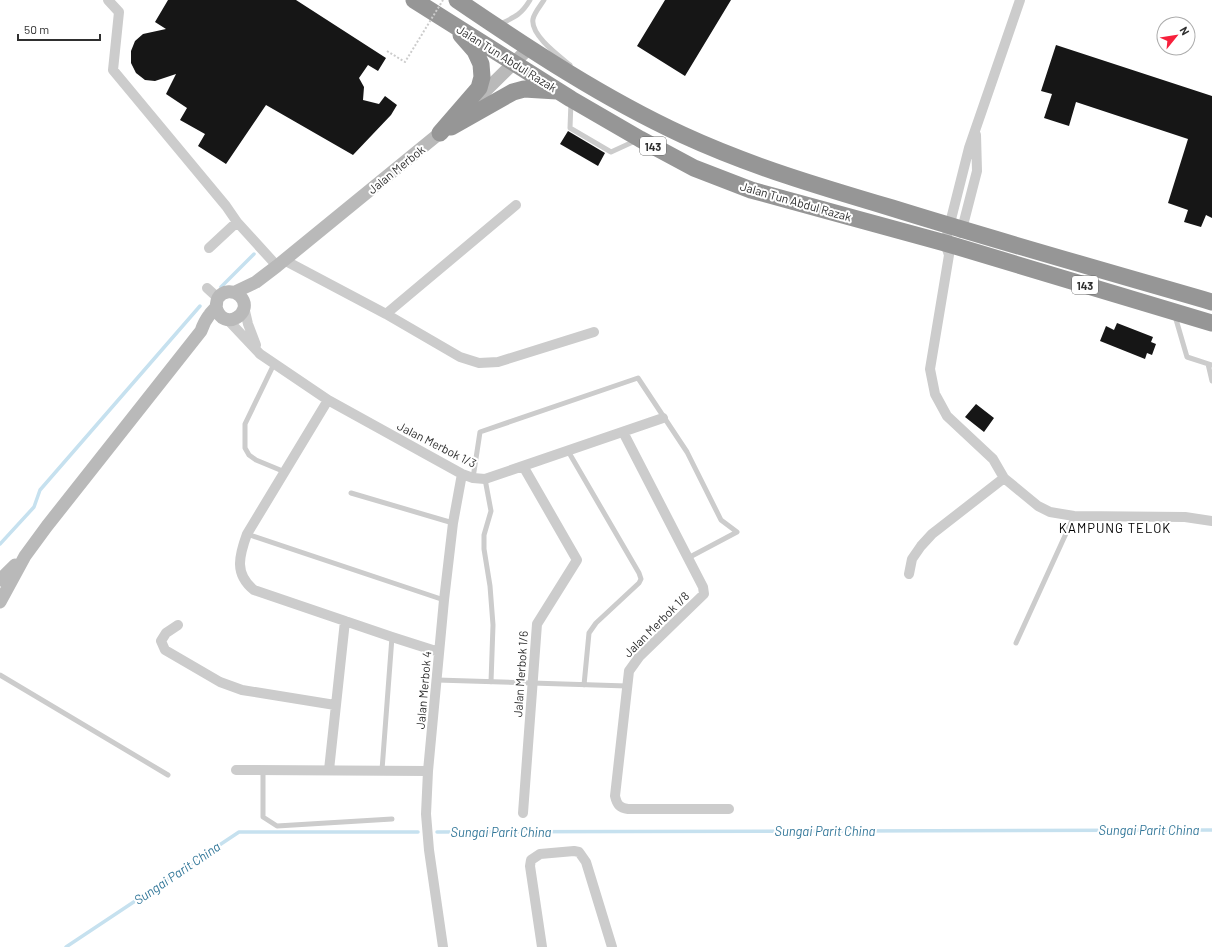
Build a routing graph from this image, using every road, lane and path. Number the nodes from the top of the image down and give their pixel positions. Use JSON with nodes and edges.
{"nodes":[{"id":1,"x":108,"y":0,"type":"edge"},
{"id":2,"x":414,"y":0,"type":"edge"},
{"id":3,"x":443,"y":0,"type":"edge"},
{"id":4,"x":457,"y":0,"type":"edge"},
{"id":5,"x":530,"y":0,"type":"edge"},
{"id":6,"x":544,"y":0,"type":"edge"},
{"id":7,"x":1020,"y":0,"type":"edge"},
{"id":8,"x":443,"y":18,"type":"junction"},
{"id":9,"x":495,"y":26,"type":"junction"},
{"id":10,"x":529,"y":48,"type":"junction"},
{"id":11,"x":387,"y":51,"type":"dead end"},
{"id":12,"x":515,"y":63,"type":"junction"},
{"id":13,"x":600,"y":93,"type":"junction"},
{"id":14,"x":566,"y":95,"type":"junction"},
{"id":15,"x":975,"y":129,"type":"junction"},
{"id":16,"x":440,"y":133,"type":"junction"},
{"id":17,"x":640,"y":139,"type":"junction"},
{"id":18,"x":516,"y":204,"type":"dead end"},
{"id":19,"x":237,"y":222,"type":"junction"},
{"id":20,"x":955,"y":228,"type":"junction"},
{"id":21,"x":209,"y":248,"type":"dead end"},
{"id":22,"x":951,"y":248,"type":"junction"},
{"id":23,"x":280,"y":263,"type":"junction"},
{"id":24,"x":207,"y":288,"type":"dead end"},
{"id":25,"x":241,"y":300,"type":"junction"},
{"id":26,"x":217,"y":302,"type":"junction"},
{"id":27,"x":1212,"y":302,"type":"edge"},
{"id":28,"x":1174,"y":312,"type":"junction"},
{"id":29,"x":386,"y":314,"type":"junction"},
{"id":30,"x":225,"y":318,"type":"junction"},
{"id":31,"x":1212,"y":323,"type":"edge"},
{"id":32,"x":201,"y":331,"type":"junction"},
{"id":33,"x":594,"y":332,"type":"dead end"},
{"id":34,"x":260,"y":354,"type":"junction"},
{"id":35,"x":274,"y":364,"type":"junction"},
{"id":36,"x":1210,"y":364,"type":"edge"},
{"id":37,"x":1212,"y":381,"type":"edge"},
{"id":38,"x":328,"y":400,"type":"junction"},
{"id":39,"x":663,"y":418,"type":"junction"},
{"id":40,"x":623,"y":432,"type":"junction"},
{"id":41,"x":568,"y":451,"type":"junction"},
{"id":42,"x":523,"y":466,"type":"junction"},
{"id":43,"x":284,"y":472,"type":"junction"},
{"id":44,"x":462,"y":474,"type":"junction"},
{"id":45,"x":474,"y":478,"type":"junction"},
{"id":46,"x":1004,"y":478,"type":"junction"},
{"id":47,"x":485,"y":479,"type":"junction"},
{"id":48,"x":351,"y":493,"type":"dead end"},
{"id":49,"x":1074,"y":516,"type":"junction"},
{"id":50,"x":1212,"y":521,"type":"edge"},
{"id":51,"x":453,"y":523,"type":"junction"},
{"id":52,"x":247,"y":534,"type":"junction"},
{"id":53,"x":25,"y":556,"type":"junction"},
{"id":54,"x":688,"y":558,"type":"junction"},
{"id":55,"x":909,"y":574,"type":"dead end"},
{"id":56,"x":0,"y":580,"type":"edge"},
{"id":57,"x":444,"y":600,"type":"junction"},
{"id":58,"x":0,"y":602,"type":"edge"},
{"id":59,"x":345,"y":621,"type":"junction"},
{"id":60,"x":178,"y":625,"type":"dead end"},
{"id":61,"x":392,"y":637,"type":"junction"},
{"id":62,"x":1016,"y":643,"type":"dead end"},
{"id":63,"x":439,"y":652,"type":"junction"},
{"id":64,"x":0,"y":676,"type":"edge"},
{"id":65,"x":437,"y":680,"type":"junction"},
{"id":66,"x":491,"y":682,"type":"junction"},
{"id":67,"x":533,"y":683,"type":"junction"},
{"id":68,"x":584,"y":685,"type":"junction"},
{"id":69,"x":627,"y":686,"type":"junction"},
{"id":70,"x":336,"y":705,"type":"junction"},
{"id":71,"x":236,"y":770,"type":"dead end"},
{"id":72,"x":263,"y":770,"type":"junction"},
{"id":73,"x":329,"y":770,"type":"junction"},
{"id":74,"x":382,"y":770,"type":"junction"},
{"id":75,"x":428,"y":771,"type":"junction"},
{"id":76,"x":168,"y":775,"type":"dead end"},
{"id":77,"x":729,"y":809,"type":"dead end"},
{"id":78,"x":523,"y":813,"type":"dead end"},
{"id":79,"x":392,"y":819,"type":"dead end"},
{"id":80,"x":443,"y":947,"type":"edge"},
{"id":81,"x":542,"y":947,"type":"edge"},
{"id":82,"x":612,"y":947,"type":"edge"}],
"edges":[{"from":1,"to":19,"type":"street"},
{"from":2,"to":8,"type":"highway","name":"Jalan Tun Abdul Razak","number":"143"},
{"from":3,"to":11,"type":"path","bridge":true},
{"from":4,"to":9,"type":"highway","name":"Jalan Tun Abdul Razak","number":"143"},
{"from":5,"to":9,"type":"lane"},
{"from":6,"to":13,"type":"lane"},
{"from":7,"to":15,"type":"street"},
{"from":8,"to":12,"type":"highway","name":"Jalan Tun Abdul Razak","number":"143"},
{"from":8,"to":16,"type":"highway"},
{"from":9,"to":10,"type":"highway","name":"Jalan Tun Abdul Razak","number":"143"},
{"from":10,"to":12,"type":"street","name":"Jalan Merbok"},
{"from":10,"to":13,"type":"highway","name":"Jalan Tun Abdul Razak","number":"143"},
{"from":12,"to":14,"type":"highway","name":"Jalan Tun Abdul Razak","number":"143"},
{"from":12,"to":16,"type":"street","name":"Jalan Merbok"},
{"from":13,"to":20,"type":"highway","name":"Jalan Tun Abdul Razak","number":"143"},
{"from":14,"to":16,"type":"highway"},
{"from":14,"to":17,"type":"highway","name":"Jalan Tun Abdul Razak","number":"143"},
{"from":14,"to":17,"type":"lane"},
{"from":15,"to":20,"type":"street"},
{"from":15,"to":20,"type":"street"},
{"from":16,"to":23,"type":"street","name":"Jalan Merbok"},
{"from":17,"to":22,"type":"highway","name":"Jalan Tun Abdul Razak","number":"143"},
{"from":18,"to":29,"type":"street"},
{"from":19,"to":21,"type":"street"},
{"from":19,"to":23,"type":"street"},
{"from":20,"to":22,"type":"street"},
{"from":20,"to":27,"type":"highway","name":"Jalan Tun Abdul Razak","number":"143"},
{"from":22,"to":28,"type":"highway","name":"Jalan Tun Abdul Razak","number":"143"},
{"from":22,"to":46,"type":"street"},
{"from":23,"to":25,"type":"street","name":"Jalan Merbok"},
{"from":23,"to":29,"type":"street"},
{"from":24,"to":26,"type":"street"},
{"from":25,"to":26,"type":"street"},
{"from":25,"to":30,"type":"street"},
{"from":25,"to":34,"type":"street"},
{"from":26,"to":30,"type":"street"},
{"from":26,"to":32,"type":"street"},
{"from":28,"to":31,"type":"highway","name":"Jalan Tun Abdul Razak","number":"143"},
{"from":28,"to":36,"type":"lane"},
{"from":29,"to":33,"type":"street"},
{"from":30,"to":32,"type":"street"},
{"from":30,"to":34,"type":"street","name":"Jalan Merbok 1/3"},
{"from":32,"to":53,"type":"street"},
{"from":34,"to":35,"type":"street","name":"Jalan Merbok 1/3"},
{"from":35,"to":38,"type":"street","name":"Jalan Merbok 1/3"},
{"from":35,"to":43,"type":"lane"},
{"from":36,"to":37,"type":"lane"},
{"from":38,"to":43,"type":"street"},
{"from":38,"to":44,"type":"street","name":"Jalan Merbok 1/3"},
{"from":39,"to":40,"type":"street","name":"Jalan Merbok 1/3"},
{"from":39,"to":45,"type":"lane"},
{"from":39,"to":54,"type":"lane"},
{"from":40,"to":41,"type":"street","name":"Jalan Merbok 1/3"},
{"from":40,"to":54,"type":"street","name":"Jalan Merbok 1/8"},
{"from":41,"to":42,"type":"street","name":"Jalan Merbok 1/3"},
{"from":41,"to":68,"type":"lane"},
{"from":42,"to":47,"type":"street","name":"Jalan Merbok 1/3"},
{"from":42,"to":67,"type":"street","name":"Jalan Merbok 1/6"},
{"from":43,"to":52,"type":"street"},
{"from":44,"to":45,"type":"street","name":"Jalan Merbok 1/3"},
{"from":44,"to":51,"type":"street","name":"Jalan Merbok 4"},
{"from":45,"to":47,"type":"street","name":"Jalan Merbok 1/3"},
{"from":46,"to":49,"type":"street"},
{"from":46,"to":55,"type":"street"},
{"from":47,"to":66,"type":"lane"},
{"from":48,"to":51,"type":"lane"},
{"from":49,"to":50,"type":"street"},
{"from":49,"to":62,"type":"lane"},
{"from":51,"to":57,"type":"street","name":"Jalan Merbok 4"},
{"from":52,"to":57,"type":"lane"},
{"from":52,"to":59,"type":"street"},
{"from":53,"to":56,"type":"street"},
{"from":53,"to":58,"type":"street"},
{"from":54,"to":69,"type":"street","name":"Jalan Merbok 1/8"},
{"from":57,"to":63,"type":"street","name":"Jalan Merbok 4"},
{"from":59,"to":61,"type":"street"},
{"from":59,"to":70,"type":"street"},
{"from":60,"to":70,"type":"street"},
{"from":61,"to":63,"type":"street"},
{"from":61,"to":74,"type":"lane"},
{"from":63,"to":65,"type":"street","name":"Jalan Merbok 4"},
{"from":64,"to":76,"type":"lane"},
{"from":65,"to":66,"type":"lane"},
{"from":65,"to":75,"type":"street","name":"Jalan Merbok 4"},
{"from":66,"to":67,"type":"lane"},
{"from":67,"to":68,"type":"lane"},
{"from":67,"to":78,"type":"street","name":"Jalan Merbok 1/6"},
{"from":68,"to":69,"type":"lane"},
{"from":69,"to":77,"type":"street","name":"Jalan Merbok 1/8"},
{"from":70,"to":73,"type":"street"},
{"from":71,"to":72,"type":"street"},
{"from":72,"to":73,"type":"street"},
{"from":72,"to":79,"type":"lane"},
{"from":73,"to":74,"type":"street"},
{"from":74,"to":75,"type":"street"},
{"from":75,"to":80,"type":"street","name":"Jalan Merbok 4"},
{"from":81,"to":82,"type":"street"}]}
